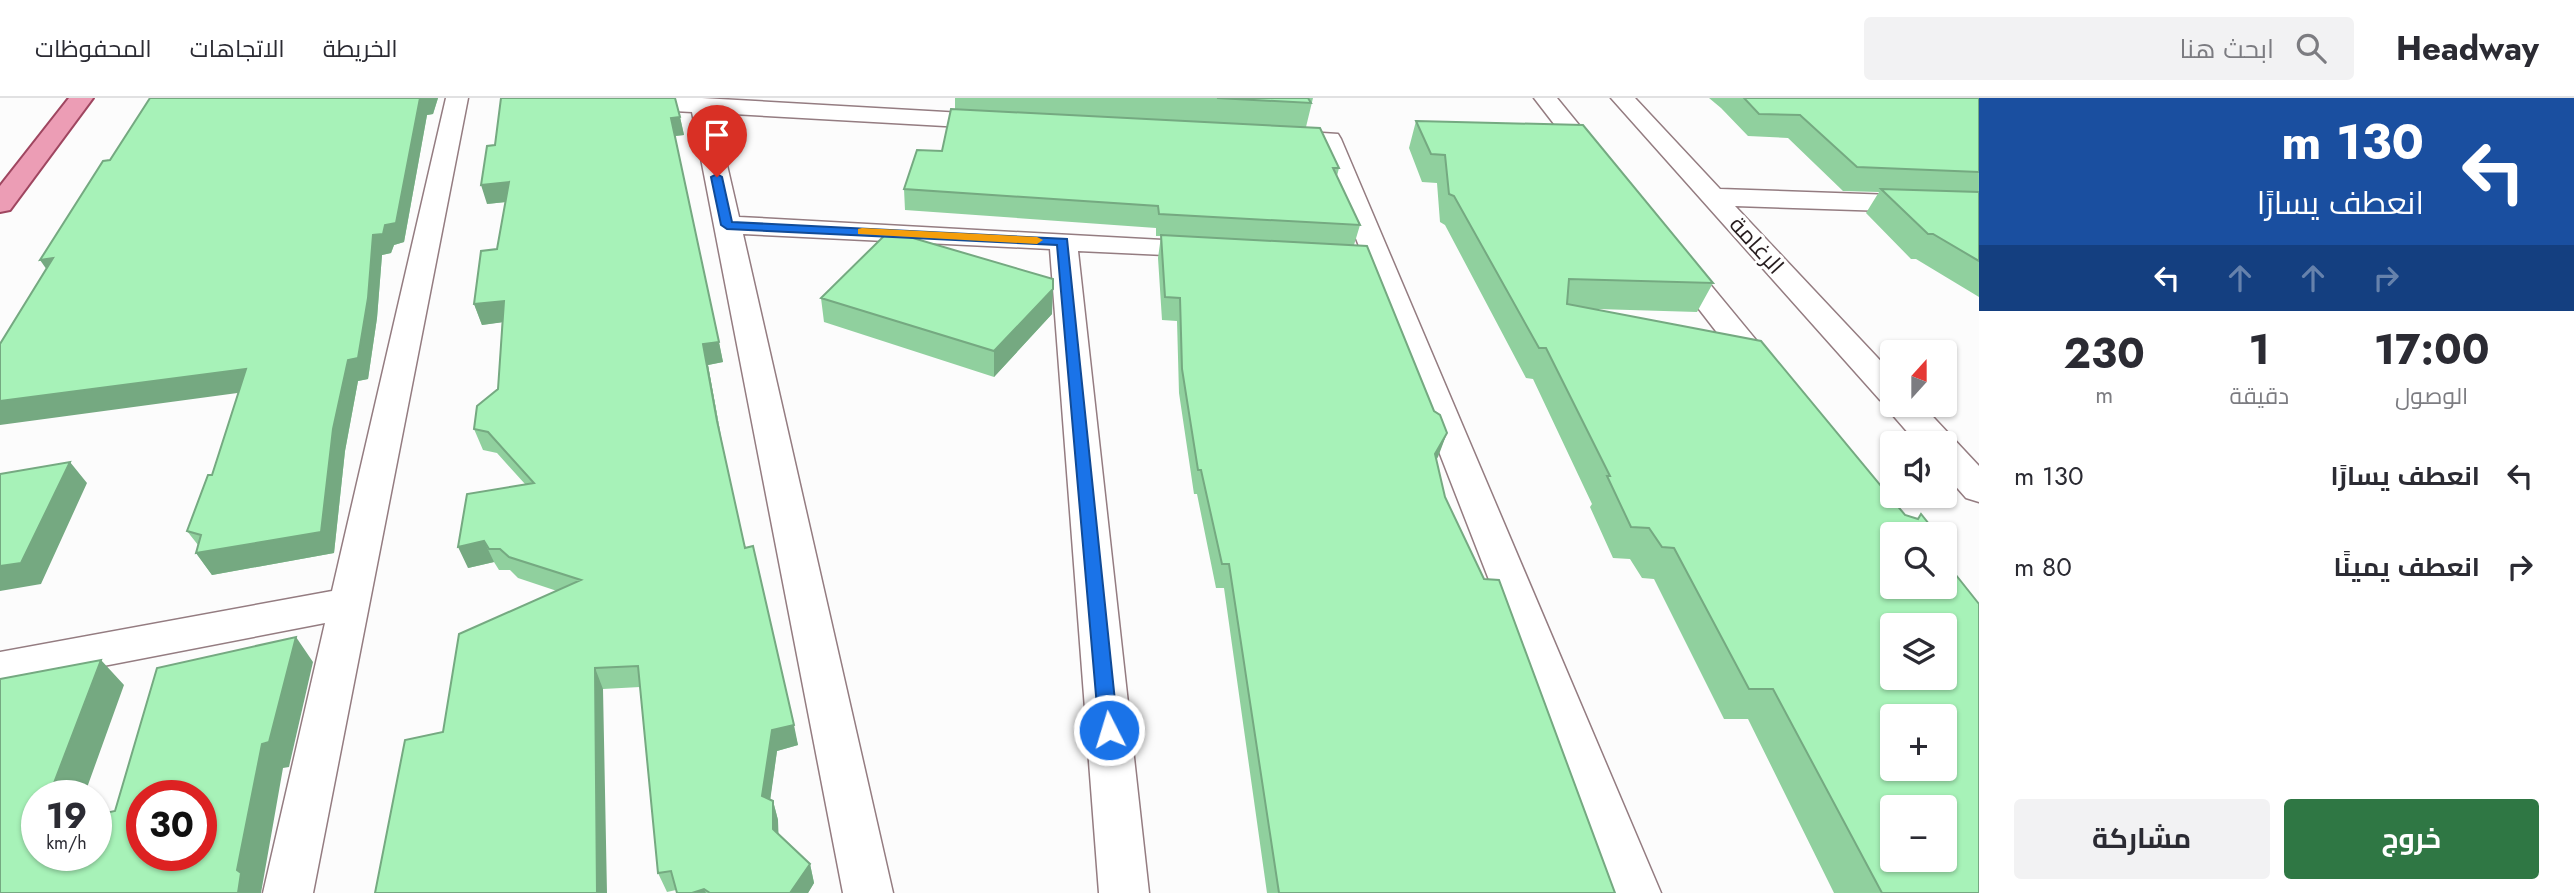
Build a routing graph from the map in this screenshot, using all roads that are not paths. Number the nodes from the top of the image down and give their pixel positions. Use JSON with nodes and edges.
{"nodes":[{"id":1,"x":81,"y":98,"type":"edge"},
{"id":2,"x":457,"y":98,"type":"edge"},
{"id":3,"x":562,"y":98,"type":"edge"},
{"id":4,"x":1545,"y":98,"type":"edge"},
{"id":5,"x":1622,"y":98,"type":"edge"},
{"id":6,"x":702,"y":106,"type":"junction"},
{"id":7,"x":1022,"y":123,"type":"edge"},
{"id":8,"x":1259,"y":136,"type":"edge"},
{"id":9,"x":1617,"y":188,"type":"edge"},
{"id":10,"x":1712,"y":197,"type":"junction"},
{"id":11,"x":0,"y":204,"type":"edge"},
{"id":12,"x":1979,"y":206,"type":"edge"},
{"id":13,"x":727,"y":225,"type":"junction"},
{"id":14,"x":1063,"y":242,"type":"junction"},
{"id":15,"x":1661,"y":242,"type":"edge"},
{"id":16,"x":1240,"y":251,"type":"edge"},
{"id":17,"x":1880,"y":380,"type":"edge"},
{"id":18,"x":1782,"y":393,"type":"edge"},
{"id":19,"x":1914,"y":417,"type":"edge"},
{"id":20,"x":1926,"y":431,"type":"edge"},
{"id":21,"x":1957,"y":464,"type":"edge"},
{"id":22,"x":1979,"y":489,"type":"edge"},
{"id":23,"x":349,"y":604,"type":"junction"},
{"id":24,"x":0,"y":669,"type":"edge"},
{"id":25,"x":288,"y":893,"type":"edge"},
{"id":26,"x":868,"y":893,"type":"edge"},
{"id":27,"x":1124,"y":893,"type":"edge"},
{"id":28,"x":1636,"y":893,"type":"edge"}],
"edges":[{"from":1,"to":11,"type":"main road"},
{"from":2,"to":23,"type":"street"},
{"from":3,"to":6,"type":"street"},
{"from":4,"to":9,"type":"street"},
{"from":5,"to":10,"type":"street","name":"الرغامة"},
{"from":6,"to":7,"type":"street"},
{"from":6,"to":13,"type":"street"},
{"from":8,"to":28,"type":"street"},
{"from":10,"to":12,"type":"street"},
{"from":10,"to":17,"type":"street","name":"الرغامة"},
{"from":13,"to":14,"type":"street"},
{"from":13,"to":26,"type":"street"},
{"from":14,"to":16,"type":"street"},
{"from":14,"to":27,"type":"street"},
{"from":15,"to":18,"type":"street"},
{"from":19,"to":20,"type":"street"},
{"from":21,"to":22,"type":"street"},
{"from":23,"to":24,"type":"street"},
{"from":23,"to":25,"type":"street"}]}
